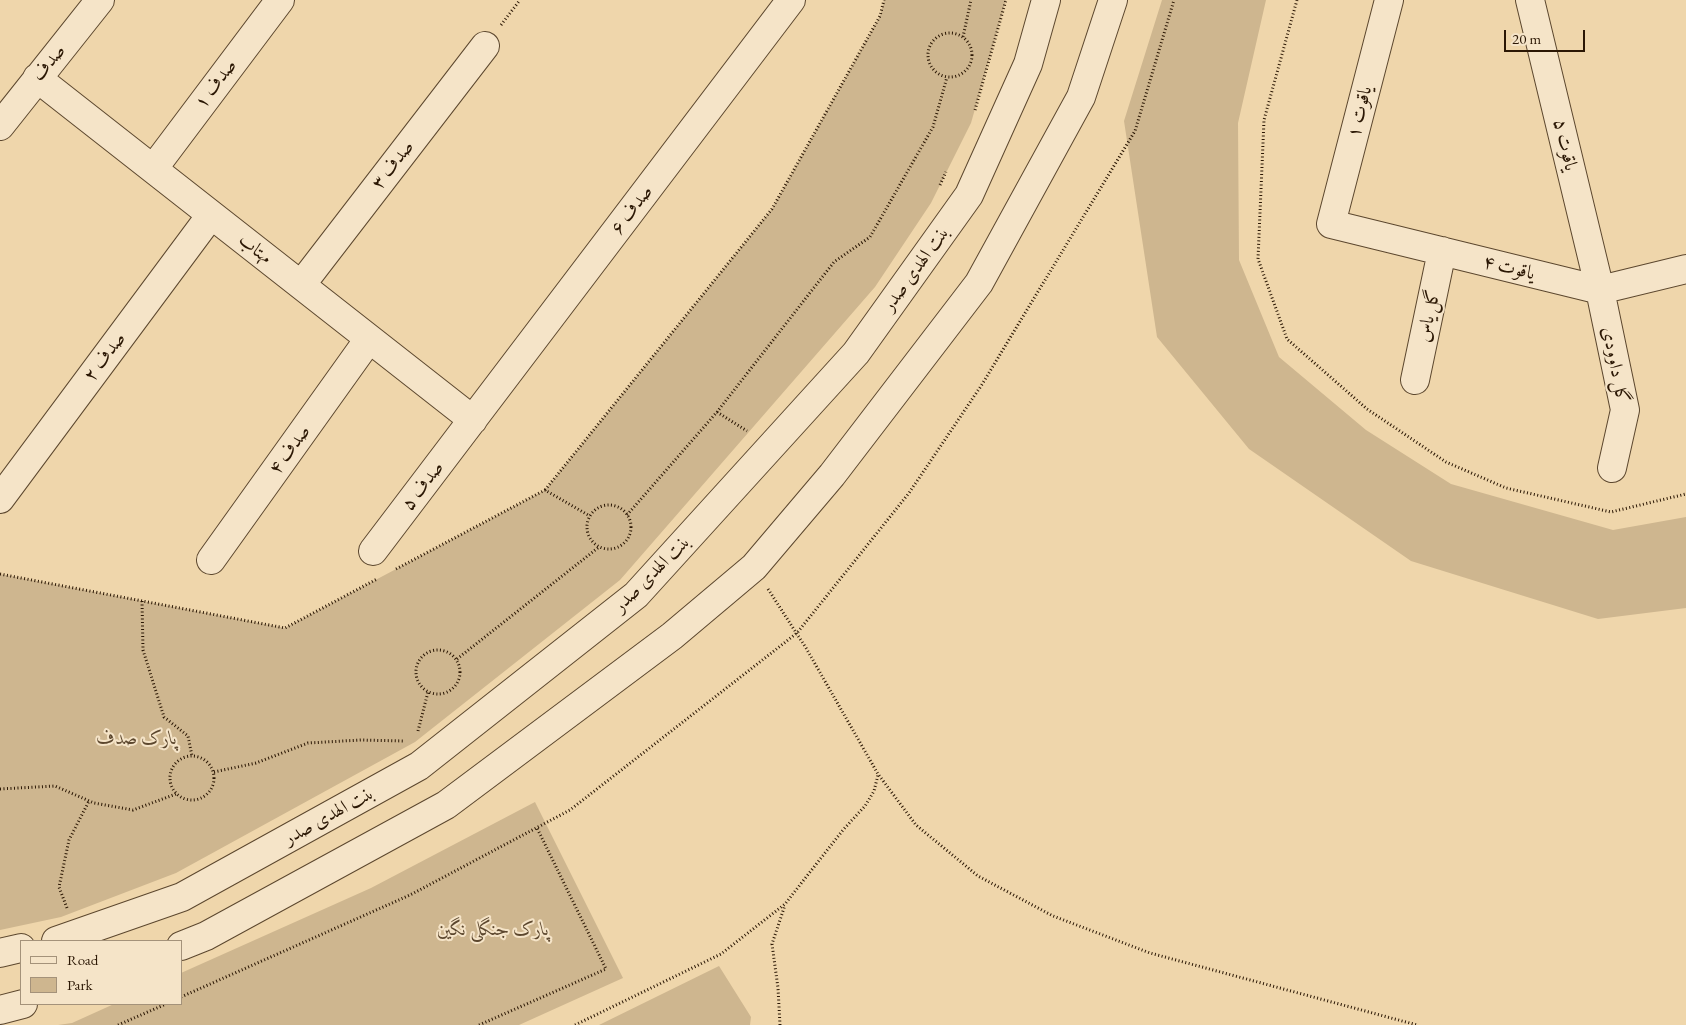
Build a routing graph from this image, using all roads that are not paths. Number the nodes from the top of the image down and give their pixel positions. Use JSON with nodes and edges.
{"nodes":[{"id":1,"x":100,"y":0,"type":"edge"},
{"id":2,"x":280,"y":0,"type":"edge"},
{"id":3,"x":792,"y":0,"type":"edge"},
{"id":4,"x":1046,"y":0,"type":"edge"},
{"id":5,"x":1112,"y":0,"type":"edge"},
{"id":6,"x":1389,"y":0,"type":"edge"},
{"id":7,"x":1530,"y":0,"type":"edge"},
{"id":8,"x":485,"y":46,"type":"dead end"},
{"id":9,"x":37,"y":78,"type":"junction"},
{"id":10,"x":0,"y":126,"type":"edge"},
{"id":11,"x":152,"y":169,"type":"junction"},
{"id":12,"x":211,"y":215,"type":"junction"},
{"id":13,"x":1331,"y":224,"type":"joint"},
{"id":14,"x":1442,"y":251,"type":"junction"},
{"id":15,"x":1686,"y":269,"type":"edge"},
{"id":16,"x":301,"y":285,"type":"junction"},
{"id":17,"x":1600,"y":290,"type":"junction"},
{"id":18,"x":370,"y":339,"type":"junction"},
{"id":19,"x":1415,"y":380,"type":"dead end"},
{"id":20,"x":473,"y":420,"type":"junction"},
{"id":21,"x":1612,"y":468,"type":"dead end"},
{"id":22,"x":0,"y":500,"type":"edge"},
{"id":23,"x":373,"y":551,"type":"dead end"},
{"id":24,"x":211,"y":560,"type":"dead end"},
{"id":25,"x":66,"y":938,"type":"edge"},
{"id":26,"x":182,"y":946,"type":"edge"},
{"id":27,"x":20,"y":948,"type":"edge"},
{"id":28,"x":0,"y":953,"type":"edge"},
{"id":29,"x":20,"y":1005,"type":"edge"},
{"id":30,"x":0,"y":1010,"type":"edge"}],
"edges":[{"from":1,"to":9,"type":"street","name":"صدف"},
{"from":2,"to":11,"type":"street","name":"صدف ۱"},
{"from":3,"to":20,"type":"street","name":"صدف ۶"},
{"from":4,"to":25,"type":"street","name":"بنت الهدی صدر"},
{"from":5,"to":26,"type":"street"},
{"from":6,"to":13,"type":"street","name":"یاقوت ۱"},
{"from":7,"to":17,"type":"street","name":"یاقوت ۵"},
{"from":8,"to":16,"type":"street","name":"صدف ۳"},
{"from":9,"to":10,"type":"street","name":"صدف"},
{"from":9,"to":11,"type":"street","name":"مهتاب"},
{"from":11,"to":12,"type":"street","name":"مهتاب"},
{"from":12,"to":16,"type":"street","name":"مهتاب"},
{"from":12,"to":22,"type":"street","name":"صدف ۲"},
{"from":13,"to":14,"type":"street","name":"یاقوت ۴"},
{"from":14,"to":17,"type":"street","name":"یاقوت ۴"},
{"from":14,"to":19,"type":"street","name":"گل یاس"},
{"from":15,"to":17,"type":"street","name":"یاقوت ۴"},
{"from":16,"to":18,"type":"street","name":"مهتاب"},
{"from":17,"to":21,"type":"street","name":"گل داوودی"},
{"from":18,"to":20,"type":"street","name":"مهتاب"},
{"from":18,"to":24,"type":"street","name":"صدف ۴"},
{"from":20,"to":23,"type":"street","name":"صدف ۵"},
{"from":27,"to":28,"type":"street"},
{"from":29,"to":30,"type":"street"}]}
